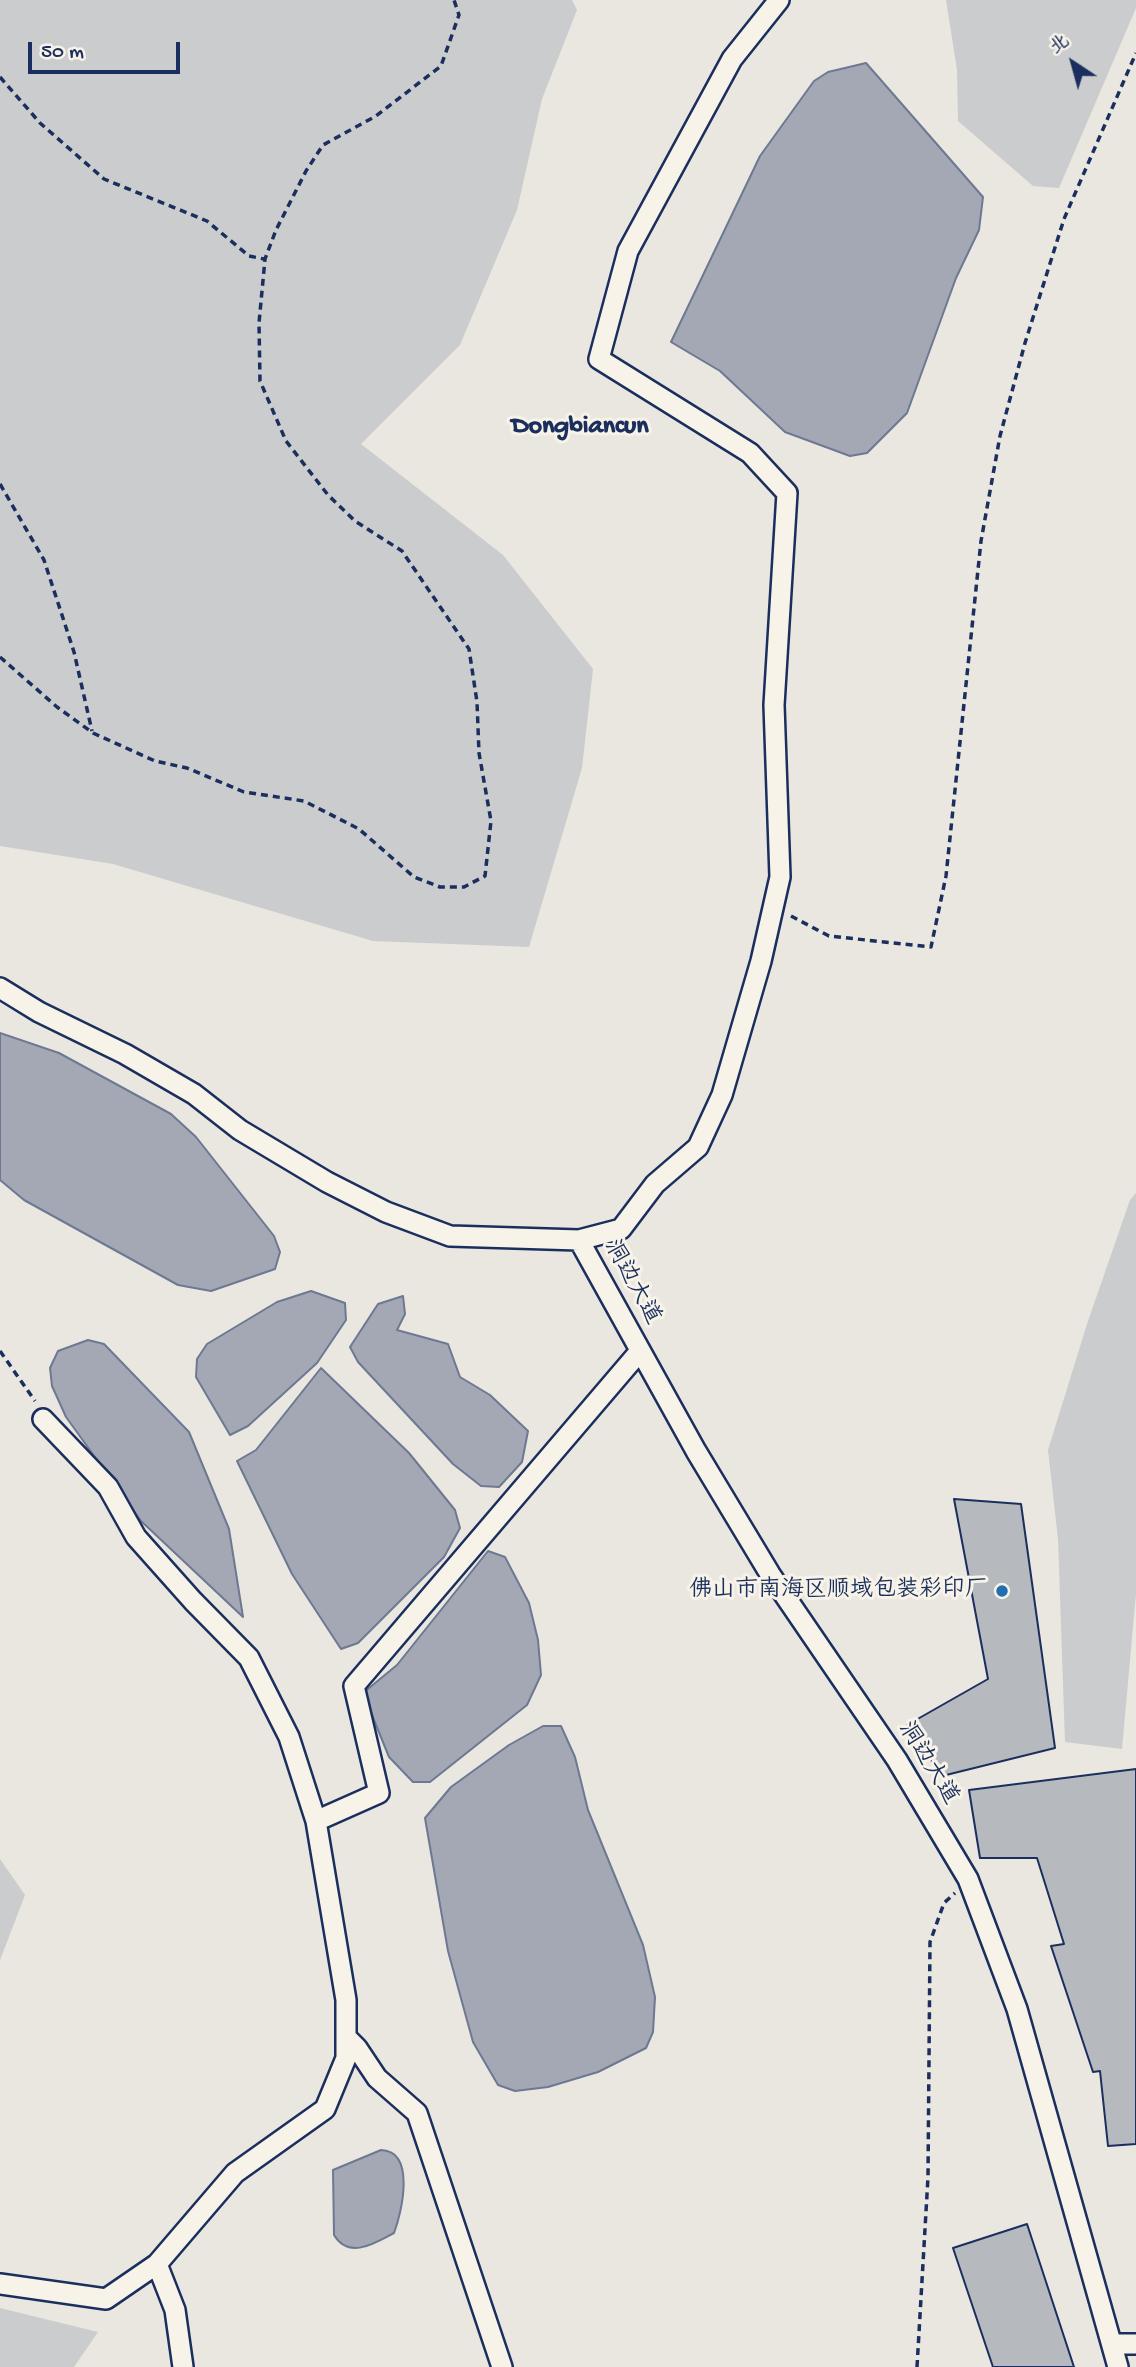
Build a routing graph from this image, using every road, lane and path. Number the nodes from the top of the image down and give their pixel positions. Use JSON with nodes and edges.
{"nodes":[{"id":1,"x":454,"y":0,"type":"edge"},
{"id":2,"x":779,"y":0,"type":"edge"},
{"id":3,"x":1136,"y":53,"type":"edge"},
{"id":4,"x":0,"y":77,"type":"edge"},
{"id":5,"x":265,"y":259,"type":"junction"},
{"id":6,"x":0,"y":484,"type":"edge"},
{"id":7,"x":0,"y":657,"type":"edge"},
{"id":8,"x":93,"y":733,"type":"junction"},
{"id":9,"x":772,"y":911,"type":"junction"},
{"id":10,"x":0,"y":988,"type":"edge"},
{"id":11,"x":579,"y":1240,"type":"junction"},
{"id":12,"x":640,"y":1350,"type":"junction"},
{"id":13,"x":0,"y":1351,"type":"edge"},
{"id":14,"x":43,"y":1419,"type":"joint"},
{"id":15,"x":316,"y":1821,"type":"junction"},
{"id":16,"x":968,"y":1879,"type":"junction"},
{"id":17,"x":346,"y":2037,"type":"junction"},
{"id":18,"x":157,"y":2264,"type":"junction"},
{"id":19,"x":0,"y":2284,"type":"edge"},
{"id":20,"x":1111,"y":2344,"type":"junction"},
{"id":21,"x":1136,"y":2344,"type":"edge"},
{"id":22,"x":183,"y":2367,"type":"edge"},
{"id":23,"x":502,"y":2367,"type":"edge"},
{"id":24,"x":917,"y":2367,"type":"edge"},
{"id":25,"x":1118,"y":2367,"type":"edge"}],
"edges":[{"from":1,"to":5,"type":"path"},
{"from":2,"to":9,"type":"street"},
{"from":3,"to":9,"type":"path"},
{"from":4,"to":5,"type":"path"},
{"from":5,"to":8,"type":"path"},
{"from":6,"to":8,"type":"path"},
{"from":7,"to":8,"type":"path"},
{"from":9,"to":11,"type":"street"},
{"from":10,"to":11,"type":"street"},
{"from":11,"to":12,"type":"street","name":"洞边大道"},
{"from":12,"to":15,"type":"street"},
{"from":12,"to":16,"type":"street","name":"洞边大道"},
{"from":13,"to":14,"type":"path"},
{"from":14,"to":15,"type":"street"},
{"from":15,"to":17,"type":"street"},
{"from":16,"to":20,"type":"street","name":"洞边大道"},
{"from":16,"to":24,"type":"path"},
{"from":17,"to":18,"type":"street"},
{"from":17,"to":23,"type":"street"},
{"from":18,"to":19,"type":"street"},
{"from":18,"to":22,"type":"street"},
{"from":20,"to":21,"type":"street"},
{"from":20,"to":25,"type":"street","name":"洞边大道"}]}
